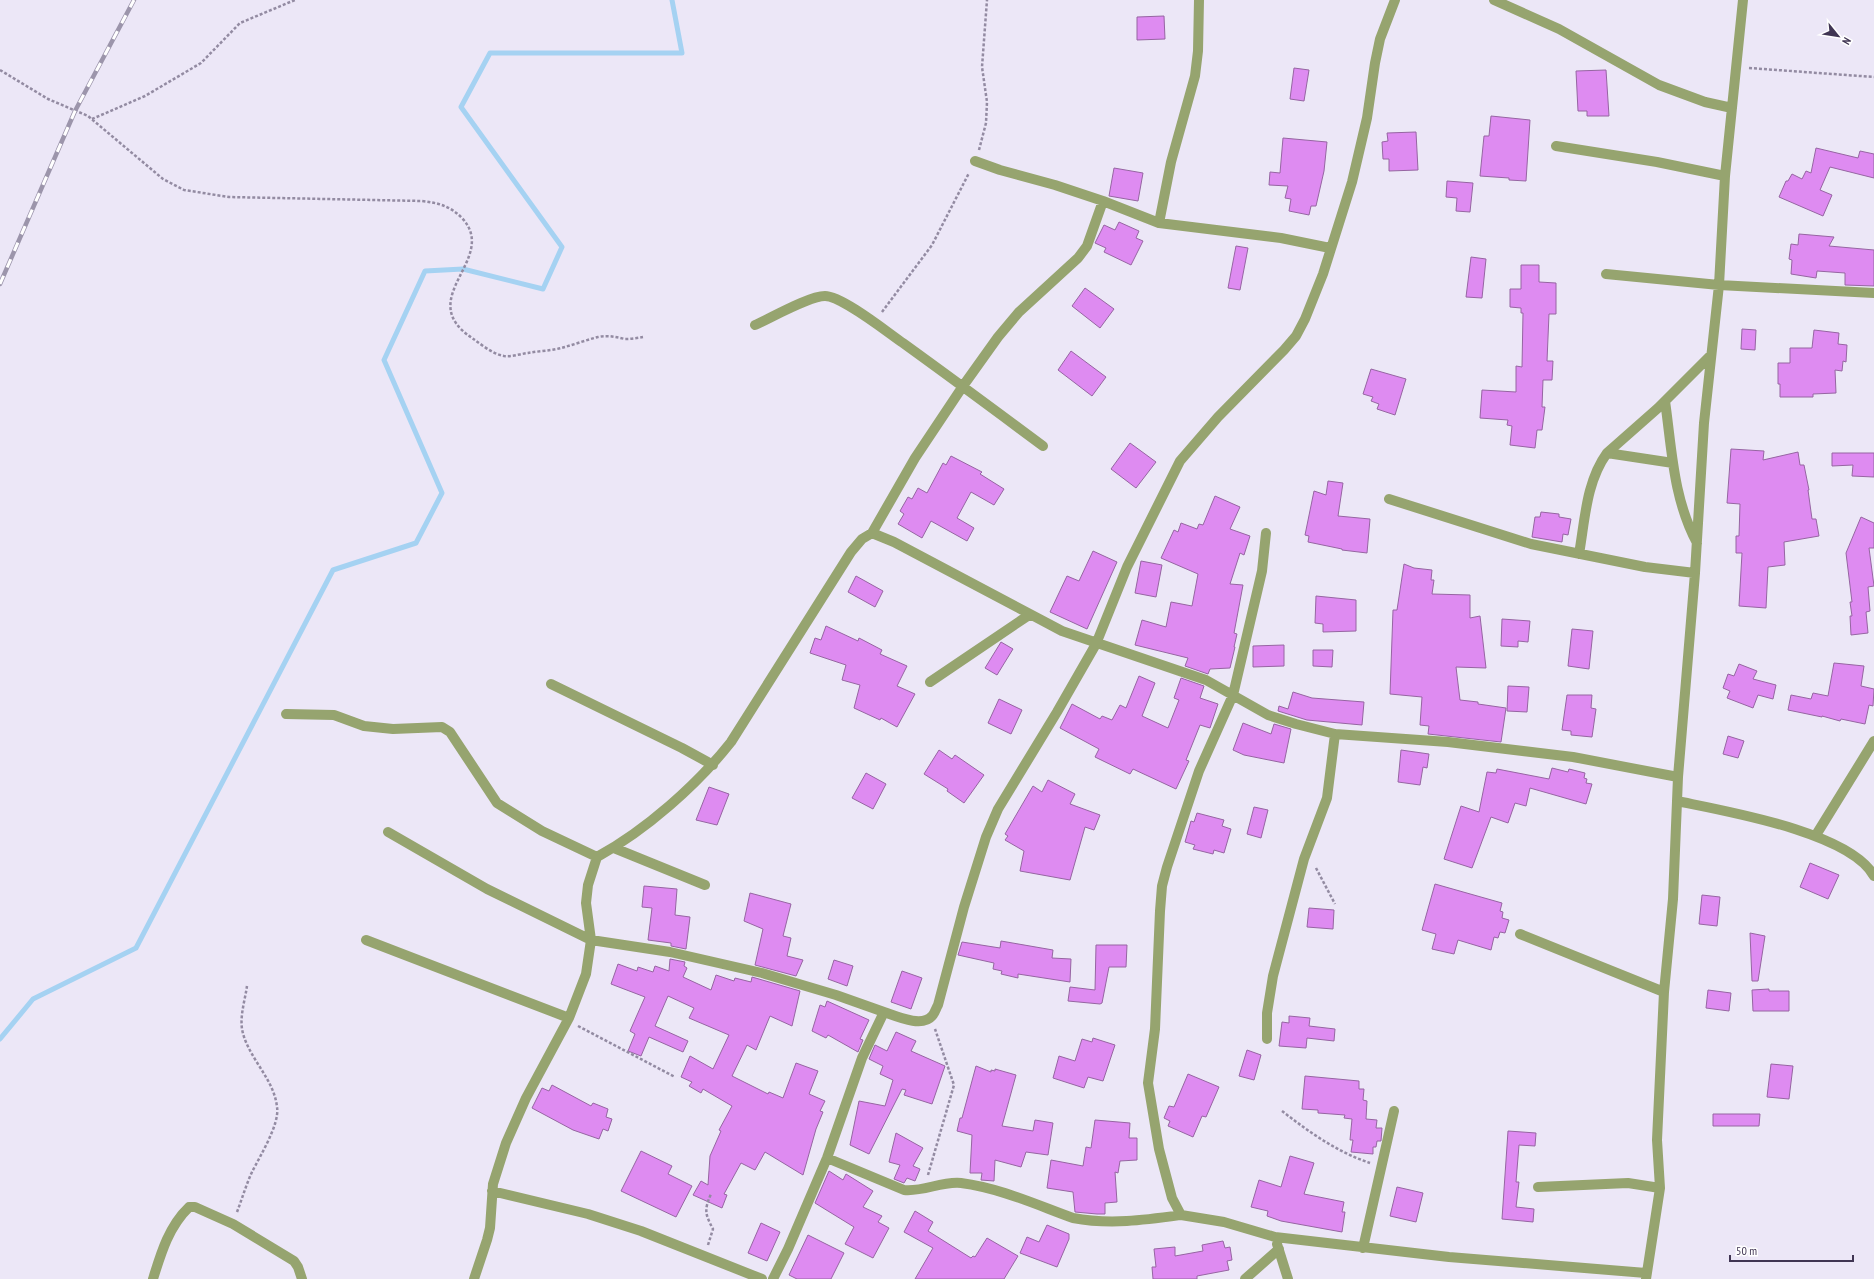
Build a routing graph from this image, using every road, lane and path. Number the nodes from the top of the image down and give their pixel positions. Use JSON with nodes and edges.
{"nodes":[{"id":1,"x":295,"y":0,"type":"edge"},
{"id":2,"x":987,"y":0,"type":"edge"},
{"id":3,"x":1199,"y":0,"type":"edge"},
{"id":4,"x":1395,"y":0,"type":"edge"},
{"id":5,"x":1494,"y":0,"type":"edge"},
{"id":6,"x":1743,"y":0,"type":"edge"},
{"id":7,"x":1736,"y":66,"type":"junction"},
{"id":8,"x":0,"y":70,"type":"edge"},
{"id":9,"x":1874,"y":77,"type":"edge"},
{"id":10,"x":1732,"y":108,"type":"junction"},
{"id":11,"x":92,"y":119,"type":"junction"},
{"id":12,"x":1556,"y":146,"type":"dead end"},
{"id":13,"x":975,"y":161,"type":"junction"},
{"id":14,"x":1725,"y":176,"type":"junction"},
{"id":15,"x":1103,"y":201,"type":"junction"},
{"id":16,"x":1159,"y":223,"type":"junction"},
{"id":17,"x":1330,"y":248,"type":"junction"},
{"id":18,"x":1606,"y":274,"type":"dead end"},
{"id":19,"x":1719,"y":285,"type":"junction"},
{"id":20,"x":1874,"y":293,"type":"edge"},
{"id":21,"x":875,"y":324,"type":"junction"},
{"id":22,"x":755,"y":325,"type":"dead end"},
{"id":23,"x":643,"y":337,"type":"dead end"},
{"id":24,"x":1711,"y":355,"type":"junction"},
{"id":25,"x":963,"y":386,"type":"junction"},
{"id":26,"x":1665,"y":400,"type":"junction"},
{"id":27,"x":1043,"y":446,"type":"dead end"},
{"id":28,"x":1607,"y":453,"type":"junction"},
{"id":29,"x":1673,"y":463,"type":"junction"},
{"id":30,"x":1389,"y":499,"type":"dead end"},
{"id":31,"x":872,"y":533,"type":"junction"},
{"id":32,"x":1266,"y":533,"type":"dead end"},
{"id":33,"x":1697,"y":543,"type":"junction"},
{"id":34,"x":1579,"y":554,"type":"junction"},
{"id":35,"x":1695,"y":573,"type":"junction"},
{"id":36,"x":1029,"y":615,"type":"junction"},
{"id":37,"x":1096,"y":644,"type":"junction"},
{"id":38,"x":930,"y":682,"type":"dead end"},
{"id":39,"x":551,"y":684,"type":"dead end"},
{"id":40,"x":1233,"y":695,"type":"junction"},
{"id":41,"x":286,"y":714,"type":"dead end"},
{"id":42,"x":1335,"y":734,"type":"junction"},
{"id":43,"x":1874,"y":741,"type":"edge"},
{"id":44,"x":713,"y":765,"type":"junction"},
{"id":45,"x":1678,"y":777,"type":"junction"},
{"id":46,"x":1677,"y":801,"type":"junction"},
{"id":47,"x":388,"y":832,"type":"dead end"},
{"id":48,"x":1816,"y":835,"type":"junction"},
{"id":49,"x":614,"y":848,"type":"junction"},
{"id":50,"x":1307,"y":849,"type":"junction"},
{"id":51,"x":597,"y":857,"type":"junction"},
{"id":52,"x":1874,"y":876,"type":"edge"},
{"id":53,"x":705,"y":885,"type":"dead end"},
{"id":54,"x":1335,"y":904,"type":"dead end"},
{"id":55,"x":1520,"y":934,"type":"dead end"},
{"id":56,"x":366,"y":940,"type":"dead end"},
{"id":57,"x":591,"y":940,"type":"junction"},
{"id":58,"x":247,"y":986,"type":"dead end"},
{"id":59,"x":1664,"y":992,"type":"junction"},
{"id":60,"x":884,"y":1012,"type":"junction"},
{"id":61,"x":932,"y":1017,"type":"junction"},
{"id":62,"x":569,"y":1019,"type":"junction"},
{"id":63,"x":1267,"y":1039,"type":"dead end"},
{"id":64,"x":675,"y":1077,"type":"dead end"},
{"id":65,"x":1282,"y":1111,"type":"dead end"},
{"id":66,"x":1394,"y":1111,"type":"dead end"},
{"id":67,"x":827,"y":1158,"type":"junction"},
{"id":68,"x":1382,"y":1167,"type":"junction"},
{"id":69,"x":1538,"y":1187,"type":"dead end"},
{"id":70,"x":1660,"y":1188,"type":"junction"},
{"id":71,"x":923,"y":1190,"type":"junction"},
{"id":72,"x":492,"y":1191,"type":"junction"},
{"id":73,"x":711,"y":1194,"type":"dead end"},
{"id":74,"x":1181,"y":1215,"type":"junction"},
{"id":75,"x":233,"y":1224,"type":"junction"},
{"id":76,"x":1275,"y":1237,"type":"junction"},
{"id":77,"x":1363,"y":1248,"type":"junction"},
{"id":78,"x":1279,"y":1249,"type":"junction"},
{"id":79,"x":704,"y":1255,"type":"junction"},
{"id":80,"x":1646,"y":1276,"type":"edge"},
{"id":81,"x":153,"y":1279,"type":"edge"},
{"id":82,"x":302,"y":1279,"type":"edge"},
{"id":83,"x":474,"y":1279,"type":"edge"},
{"id":84,"x":762,"y":1279,"type":"edge"},
{"id":85,"x":773,"y":1279,"type":"edge"},
{"id":86,"x":1245,"y":1279,"type":"edge"},
{"id":87,"x":1288,"y":1279,"type":"edge"}],
"edges":[{"from":1,"to":11,"type":"path"},
{"from":2,"to":13,"type":"path"},
{"from":3,"to":16,"type":"street"},
{"from":4,"to":17,"type":"street"},
{"from":5,"to":10,"type":"street"},
{"from":6,"to":7,"type":"street"},
{"from":7,"to":9,"type":"path"},
{"from":7,"to":10,"type":"street"},
{"from":8,"to":11,"type":"path"},
{"from":10,"to":14,"type":"street"},
{"from":11,"to":23,"type":"path"},
{"from":12,"to":14,"type":"street"},
{"from":13,"to":15,"type":"street"},
{"from":13,"to":21,"type":"path"},
{"from":14,"to":19,"type":"street"},
{"from":15,"to":16,"type":"street"},
{"from":15,"to":25,"type":"street"},
{"from":16,"to":17,"type":"street"},
{"from":17,"to":37,"type":"street"},
{"from":18,"to":19,"type":"street"},
{"from":19,"to":20,"type":"street"},
{"from":19,"to":24,"type":"street"},
{"from":21,"to":22,"type":"street"},
{"from":21,"to":25,"type":"street"},
{"from":24,"to":26,"type":"street"},
{"from":24,"to":33,"type":"street"},
{"from":25,"to":27,"type":"street"},
{"from":25,"to":31,"type":"street"},
{"from":26,"to":28,"type":"street"},
{"from":26,"to":29,"type":"street"},
{"from":28,"to":29,"type":"street"},
{"from":28,"to":34,"type":"street"},
{"from":29,"to":33,"type":"street"},
{"from":30,"to":34,"type":"street"},
{"from":31,"to":36,"type":"street"},
{"from":31,"to":44,"type":"street"},
{"from":32,"to":40,"type":"street"},
{"from":33,"to":35,"type":"street"},
{"from":34,"to":35,"type":"street"},
{"from":35,"to":45,"type":"street"},
{"from":36,"to":37,"type":"street"},
{"from":36,"to":38,"type":"street"},
{"from":37,"to":40,"type":"street"},
{"from":37,"to":61,"type":"street"},
{"from":39,"to":44,"type":"street"},
{"from":40,"to":42,"type":"street"},
{"from":40,"to":74,"type":"street"},
{"from":41,"to":51,"type":"street"},
{"from":42,"to":45,"type":"street"},
{"from":42,"to":50,"type":"street"},
{"from":43,"to":48,"type":"street"},
{"from":44,"to":49,"type":"street"},
{"from":45,"to":46,"type":"street"},
{"from":46,"to":48,"type":"street"},
{"from":46,"to":59,"type":"street"},
{"from":47,"to":57,"type":"street"},
{"from":48,"to":52,"type":"street"},
{"from":49,"to":51,"type":"street"},
{"from":49,"to":53,"type":"street"},
{"from":50,"to":54,"type":"path"},
{"from":50,"to":63,"type":"street"},
{"from":51,"to":57,"type":"street"},
{"from":55,"to":59,"type":"street"},
{"from":56,"to":62,"type":"street"},
{"from":57,"to":60,"type":"street"},
{"from":57,"to":62,"type":"street"},
{"from":58,"to":75,"type":"path"},
{"from":59,"to":70,"type":"street"},
{"from":60,"to":61,"type":"street"},
{"from":60,"to":67,"type":"street"},
{"from":61,"to":71,"type":"path"},
{"from":62,"to":64,"type":"path"},
{"from":62,"to":72,"type":"street"},
{"from":65,"to":68,"type":"path"},
{"from":66,"to":68,"type":"street"},
{"from":67,"to":71,"type":"street"},
{"from":67,"to":85,"type":"street"},
{"from":68,"to":77,"type":"street"},
{"from":69,"to":70,"type":"street"},
{"from":70,"to":80,"type":"street"},
{"from":71,"to":74,"type":"street"},
{"from":72,"to":79,"type":"street"},
{"from":72,"to":83,"type":"street"},
{"from":73,"to":79,"type":"path"},
{"from":74,"to":76,"type":"street"},
{"from":75,"to":81,"type":"street"},
{"from":75,"to":82,"type":"street"},
{"from":76,"to":77,"type":"street"},
{"from":76,"to":78,"type":"street"},
{"from":77,"to":80,"type":"street"},
{"from":78,"to":86,"type":"street"},
{"from":78,"to":87,"type":"street"},
{"from":79,"to":84,"type":"street"}]}
